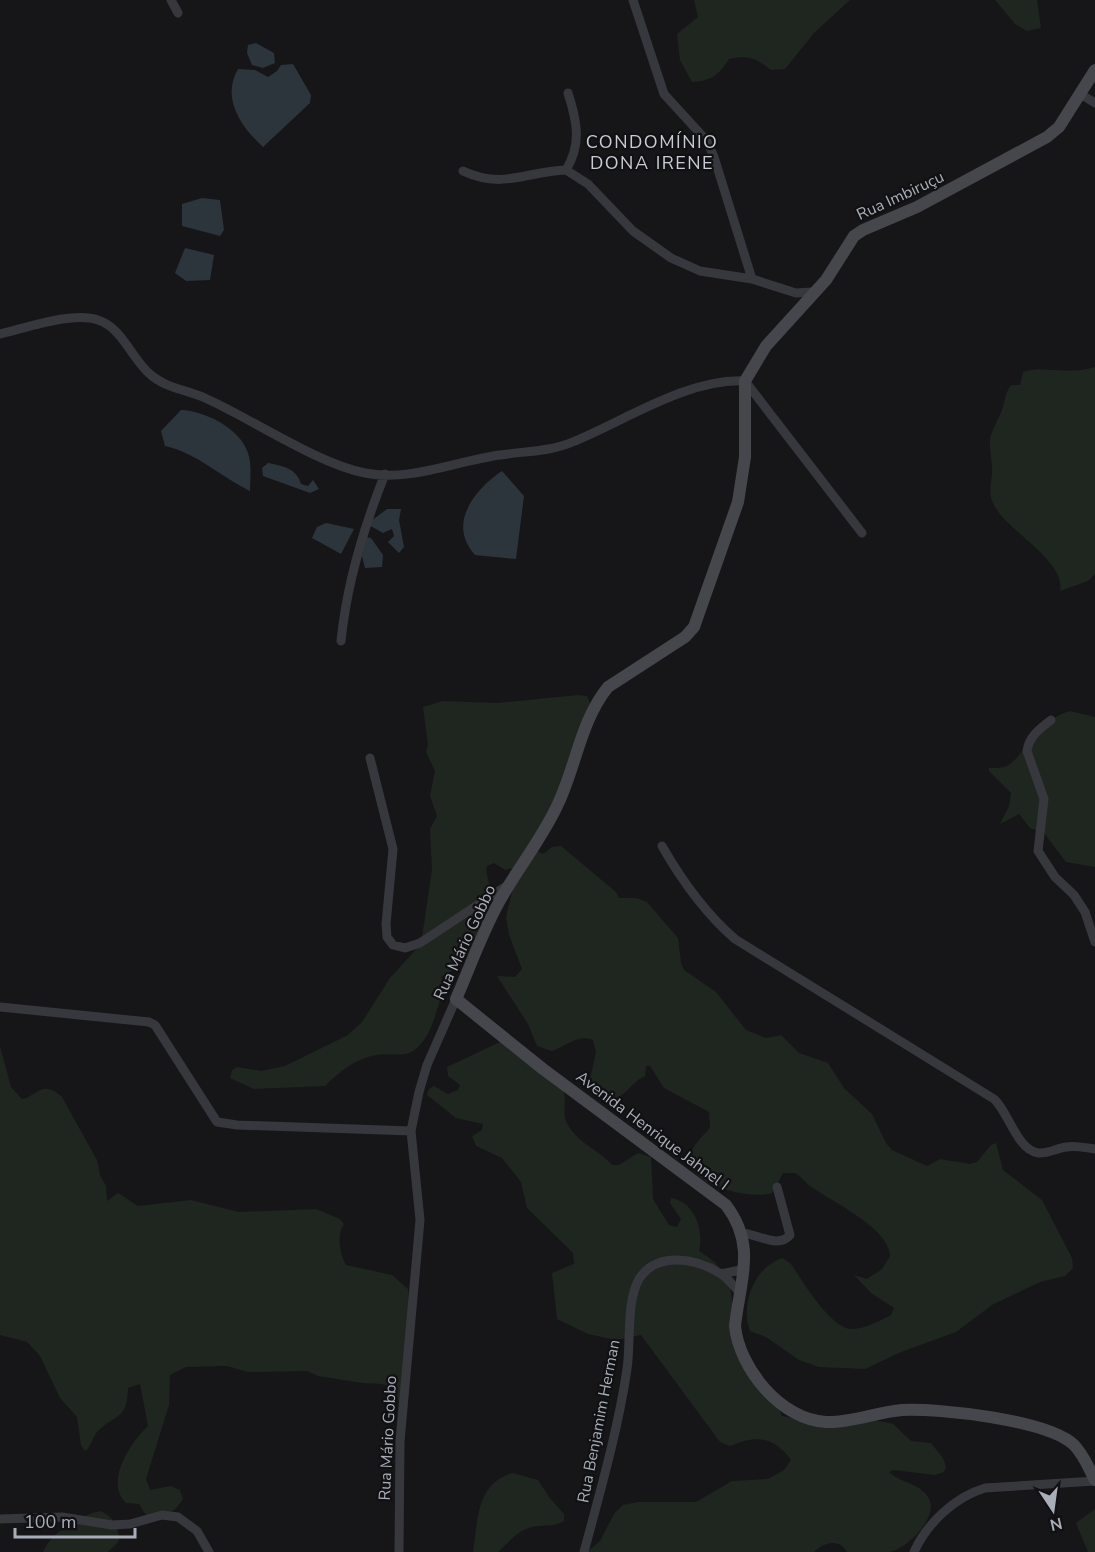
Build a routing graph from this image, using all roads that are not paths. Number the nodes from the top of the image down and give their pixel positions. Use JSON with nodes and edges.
{"nodes":[{"id":1,"x":171,"y":0,"type":"edge"},
{"id":2,"x":633,"y":0,"type":"edge"},
{"id":3,"x":178,"y":13,"type":"dead end"},
{"id":4,"x":1095,"y":70,"type":"edge"},
{"id":5,"x":568,"y":93,"type":"dead end"},
{"id":6,"x":1080,"y":94,"type":"junction"},
{"id":7,"x":1095,"y":103,"type":"edge"},
{"id":8,"x":566,"y":170,"type":"junction"},
{"id":9,"x":463,"y":171,"type":"dead end"},
{"id":10,"x":752,"y":279,"type":"junction"},
{"id":11,"x":812,"y":292,"type":"junction"},
{"id":12,"x":0,"y":334,"type":"edge"},
{"id":13,"x":745,"y":381,"type":"junction"},
{"id":14,"x":385,"y":474,"type":"junction"},
{"id":15,"x":862,"y":533,"type":"dead end"},
{"id":16,"x":340,"y":641,"type":"dead end"},
{"id":17,"x":1051,"y":720,"type":"dead end"},
{"id":18,"x":370,"y":758,"type":"dead end"},
{"id":19,"x":662,"y":846,"type":"dead end"},
{"id":20,"x":510,"y":884,"type":"junction"},
{"id":21,"x":1095,"y":942,"type":"edge"},
{"id":22,"x":456,"y":999,"type":"junction"},
{"id":23,"x":0,"y":1007,"type":"edge"},
{"id":24,"x":411,"y":1131,"type":"junction"},
{"id":25,"x":1095,"y":1149,"type":"edge"},
{"id":26,"x":777,"y":1187,"type":"dead end"},
{"id":27,"x":742,"y":1233,"type":"junction"},
{"id":28,"x":745,"y":1269,"type":"junction"},
{"id":29,"x":721,"y":1274,"type":"junction"},
{"id":30,"x":740,"y":1293,"type":"junction"},
{"id":31,"x":1095,"y":1481,"type":"edge"},
{"id":32,"x":0,"y":1519,"type":"edge"},
{"id":33,"x":209,"y":1552,"type":"edge"},
{"id":34,"x":398,"y":1552,"type":"edge"},
{"id":35,"x":584,"y":1552,"type":"edge"},
{"id":36,"x":914,"y":1552,"type":"edge"}],
"edges":[{"from":1,"to":3,"type":"street"},
{"from":2,"to":10,"type":"street"},
{"from":4,"to":6,"type":"street","name":"Rua Imbiruçu"},
{"from":5,"to":8,"type":"street"},
{"from":6,"to":7,"type":"street"},
{"from":6,"to":11,"type":"street","name":"Rua Imbiruçu"},
{"from":8,"to":9,"type":"street"},
{"from":8,"to":10,"type":"street"},
{"from":10,"to":11,"type":"street"},
{"from":11,"to":13,"type":"street","name":"Rua Imbiruçu"},
{"from":12,"to":14,"type":"street"},
{"from":13,"to":14,"type":"street"},
{"from":13,"to":15,"type":"street"},
{"from":13,"to":20,"type":"street","name":"Rua Mário Gobbo"},
{"from":14,"to":16,"type":"street"},
{"from":17,"to":21,"type":"street"},
{"from":18,"to":20,"type":"street"},
{"from":19,"to":25,"type":"street"},
{"from":20,"to":22,"type":"street","name":"Rua Mário Gobbo"},
{"from":22,"to":24,"type":"street","name":"Rua Mário Gobbo"},
{"from":22,"to":27,"type":"street","name":"Avenida Henrique Jahnel I"},
{"from":23,"to":24,"type":"street"},
{"from":24,"to":34,"type":"street","name":"Rua Mário Gobbo"},
{"from":26,"to":27,"type":"street"},
{"from":27,"to":28,"type":"street","name":"Avenida Henrique Jahnel I"},
{"from":28,"to":29,"type":"street"},
{"from":28,"to":30,"type":"street","name":"Avenida Henrique Jahnel I"},
{"from":29,"to":30,"type":"street"},
{"from":29,"to":35,"type":"street","name":"Rua Benjamim Herman"},
{"from":30,"to":31,"type":"street","name":"Avenida Henrique Jahnel I"},
{"from":31,"to":36,"type":"street"},
{"from":32,"to":33,"type":"street"}]}
